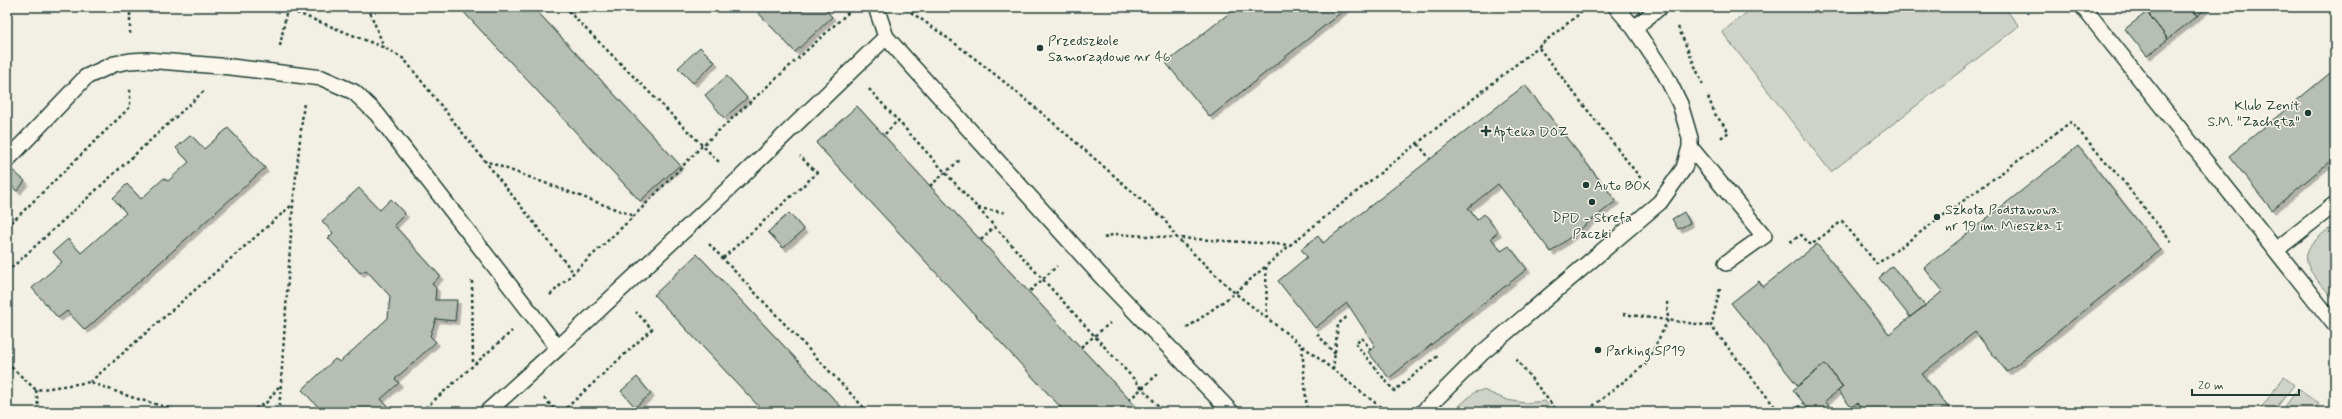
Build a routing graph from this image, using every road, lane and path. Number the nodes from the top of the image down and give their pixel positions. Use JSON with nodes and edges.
{"nodes":[{"id":1,"x":130,"y":7,"type":"edge"},
{"id":2,"x":277,"y":7,"type":"edge"},
{"id":3,"x":368,"y":7,"type":"edge"},
{"id":4,"x":564,"y":7,"type":"edge"},
{"id":5,"x":855,"y":7,"type":"edge"},
{"id":6,"x":876,"y":7,"type":"edge"},
{"id":7,"x":902,"y":7,"type":"edge"},
{"id":8,"x":1588,"y":7,"type":"edge"},
{"id":9,"x":1616,"y":7,"type":"edge"},
{"id":10,"x":1660,"y":7,"type":"edge"},
{"id":11,"x":2083,"y":7,"type":"edge"},
{"id":12,"x":287,"y":8,"type":"edge"},
{"id":13,"x":1634,"y":28,"type":"junction"},
{"id":14,"x":886,"y":37,"type":"junction"},
{"id":15,"x":385,"y":48,"type":"junction"},
{"id":16,"x":1540,"y":48,"type":"junction"},
{"id":17,"x":130,"y":61,"type":"junction"},
{"id":18,"x":231,"y":67,"type":"junction"},
{"id":19,"x":852,"y":70,"type":"junction"},
{"id":20,"x":275,"y":72,"type":"junction"},
{"id":21,"x":306,"y":76,"type":"junction"},
{"id":22,"x":898,"y":120,"type":"junction"},
{"id":23,"x":885,"y":134,"type":"dead end"},
{"id":24,"x":780,"y":138,"type":"junction"},
{"id":25,"x":981,"y":143,"type":"junction"},
{"id":26,"x":1418,"y":144,"type":"junction"},
{"id":27,"x":702,"y":146,"type":"junction"},
{"id":28,"x":1690,"y":147,"type":"junction"},
{"id":29,"x":1430,"y":159,"type":"dead end"},
{"id":30,"x":7,"y":160,"type":"edge"},
{"id":31,"x":482,"y":160,"type":"junction"},
{"id":32,"x":946,"y":172,"type":"junction"},
{"id":33,"x":737,"y":181,"type":"junction"},
{"id":34,"x":930,"y":186,"type":"dead end"},
{"id":35,"x":1660,"y":202,"type":"junction"},
{"id":36,"x":293,"y":204,"type":"junction"},
{"id":37,"x":2335,"y":204,"type":"edge"},
{"id":38,"x":634,"y":216,"type":"junction"},
{"id":39,"x":691,"y":224,"type":"junction"},
{"id":40,"x":995,"y":226,"type":"junction"},
{"id":41,"x":7,"y":227,"type":"edge"},
{"id":42,"x":1764,"y":236,"type":"junction"},
{"id":43,"x":1176,"y":237,"type":"junction"},
{"id":44,"x":981,"y":240,"type":"dead end"},
{"id":45,"x":477,"y":244,"type":"junction"},
{"id":46,"x":2174,"y":244,"type":"dead end"},
{"id":47,"x":1290,"y":245,"type":"junction"},
{"id":48,"x":1077,"y":249,"type":"junction"},
{"id":49,"x":2276,"y":250,"type":"junction"},
{"id":50,"x":723,"y":258,"type":"junction"},
{"id":51,"x":1726,"y":263,"type":"joint"},
{"id":52,"x":1266,"y":267,"type":"junction"},
{"id":53,"x":7,"y":272,"type":"edge"},
{"id":54,"x":573,"y":272,"type":"junction"},
{"id":55,"x":1043,"y":279,"type":"junction"},
{"id":56,"x":1030,"y":291,"type":"dead end"},
{"id":57,"x":617,"y":293,"type":"junction"},
{"id":58,"x":1235,"y":293,"type":"junction"},
{"id":59,"x":1667,"y":300,"type":"dead end"},
{"id":60,"x":1131,"y":307,"type":"junction"},
{"id":61,"x":531,"y":314,"type":"junction"},
{"id":62,"x":1623,"y":314,"type":"dead end"},
{"id":63,"x":1348,"y":316,"type":"dead end"},
{"id":64,"x":1267,"y":319,"type":"junction"},
{"id":65,"x":1668,"y":320,"type":"junction"},
{"id":66,"x":2335,"y":325,"type":"edge"},
{"id":67,"x":1711,"y":326,"type":"junction"},
{"id":68,"x":1317,"y":334,"type":"dead end"},
{"id":69,"x":1094,"y":335,"type":"junction"},
{"id":70,"x":1500,"y":337,"type":"junction"},
{"id":71,"x":1166,"y":343,"type":"junction"},
{"id":72,"x":1302,"y":346,"type":"junction"},
{"id":73,"x":1081,"y":347,"type":"dead end"},
{"id":74,"x":558,"y":348,"type":"junction"},
{"id":75,"x":1371,"y":350,"type":"dead end"},
{"id":76,"x":1443,"y":352,"type":"dead end"},
{"id":77,"x":1335,"y":354,"type":"junction"},
{"id":78,"x":1178,"y":357,"type":"junction"},
{"id":79,"x":7,"y":363,"type":"edge"},
{"id":80,"x":473,"y":365,"type":"junction"},
{"id":81,"x":1333,"y":371,"type":"junction"},
{"id":82,"x":90,"y":382,"type":"junction"},
{"id":83,"x":280,"y":385,"type":"junction"},
{"id":84,"x":1142,"y":388,"type":"junction"},
{"id":85,"x":36,"y":390,"type":"junction"},
{"id":86,"x":1129,"y":400,"type":"dead end"},
{"id":87,"x":1803,"y":403,"type":"dead end"},
{"id":88,"x":1593,"y":406,"type":"dead end"},
{"id":89,"x":39,"y":412,"type":"edge"},
{"id":90,"x":183,"y":412,"type":"edge"},
{"id":91,"x":250,"y":412,"type":"edge"},
{"id":92,"x":279,"y":412,"type":"edge"},
{"id":93,"x":421,"y":412,"type":"edge"},
{"id":94,"x":487,"y":412,"type":"edge"},
{"id":95,"x":562,"y":412,"type":"edge"},
{"id":96,"x":868,"y":412,"type":"edge"},
{"id":97,"x":1164,"y":412,"type":"edge"},
{"id":98,"x":1231,"y":412,"type":"edge"},
{"id":99,"x":1307,"y":412,"type":"edge"},
{"id":100,"x":1387,"y":412,"type":"edge"},
{"id":101,"x":1423,"y":412,"type":"edge"},
{"id":102,"x":1558,"y":412,"type":"edge"},
{"id":103,"x":1779,"y":412,"type":"edge"},
{"id":104,"x":1794,"y":412,"type":"edge"}],
"edges":[{"from":1,"to":17,"type":"path"},
{"from":2,"to":12,"type":"path"},
{"from":3,"to":15,"type":"path"},
{"from":4,"to":27,"type":"path"},
{"from":5,"to":27,"type":"path"},
{"from":6,"to":14,"type":"lane"},
{"from":7,"to":43,"type":"path"},
{"from":8,"to":16,"type":"path"},
{"from":9,"to":13,"type":"lane"},
{"from":10,"to":13,"type":"lane"},
{"from":11,"to":49,"type":"lane"},
{"from":12,"to":15,"type":"path"},
{"from":12,"to":20,"type":"path"},
{"from":13,"to":28,"type":"lane"},
{"from":14,"to":19,"type":"lane"},
{"from":14,"to":25,"type":"lane"},
{"from":15,"to":31,"type":"path"},
{"from":16,"to":26,"type":"path"},
{"from":16,"to":35,"type":"path"},
{"from":17,"to":18,"type":"lane"},
{"from":17,"to":30,"type":"lane"},
{"from":17,"to":41,"type":"path"},
{"from":18,"to":20,"type":"lane"},
{"from":18,"to":53,"type":"path"},
{"from":19,"to":22,"type":"path"},
{"from":19,"to":24,"type":"lane"},
{"from":20,"to":21,"type":"lane"},
{"from":21,"to":36,"type":"path"},
{"from":21,"to":45,"type":"lane"},
{"from":22,"to":23,"type":"path"},
{"from":22,"to":32,"type":"path"},
{"from":24,"to":33,"type":"lane"},
{"from":24,"to":50,"type":"path"},
{"from":25,"to":32,"type":"path"},
{"from":25,"to":48,"type":"lane"},
{"from":26,"to":29,"type":"path"},
{"from":26,"to":47,"type":"path"},
{"from":27,"to":33,"type":"path"},
{"from":27,"to":38,"type":"path"},
{"from":28,"to":35,"type":"lane"},
{"from":28,"to":42,"type":"lane"},
{"from":31,"to":38,"type":"path"},
{"from":31,"to":54,"type":"path"},
{"from":32,"to":34,"type":"path"},
{"from":32,"to":40,"type":"path"},
{"from":33,"to":39,"type":"lane"},
{"from":35,"to":70,"type":"lane"},
{"from":36,"to":82,"type":"path"},
{"from":36,"to":83,"type":"path"},
{"from":37,"to":49,"type":"lane"},
{"from":38,"to":54,"type":"path"},
{"from":39,"to":50,"type":"path"},
{"from":39,"to":57,"type":"lane"},
{"from":40,"to":44,"type":"path"},
{"from":40,"to":55,"type":"path"},
{"from":42,"to":46,"type":"path"},
{"from":42,"to":51,"type":"lane"},
{"from":43,"to":47,"type":"path"},
{"from":43,"to":48,"type":"path"},
{"from":43,"to":58,"type":"path"},
{"from":45,"to":61,"type":"lane"},
{"from":45,"to":80,"type":"path"},
{"from":47,"to":52,"type":"path"},
{"from":48,"to":55,"type":"path"},
{"from":48,"to":60,"type":"lane"},
{"from":49,"to":66,"type":"lane"},
{"from":50,"to":96,"type":"path"},
{"from":51,"to":67,"type":"path"},
{"from":52,"to":58,"type":"path"},
{"from":52,"to":64,"type":"path"},
{"from":54,"to":61,"type":"path"},
{"from":55,"to":56,"type":"path"},
{"from":55,"to":69,"type":"path"},
{"from":57,"to":74,"type":"lane"},
{"from":57,"to":95,"type":"path"},
{"from":58,"to":64,"type":"path"},
{"from":58,"to":71,"type":"path"},
{"from":59,"to":65,"type":"path"},
{"from":60,"to":69,"type":"path"},
{"from":60,"to":71,"type":"lane"},
{"from":61,"to":74,"type":"lane"},
{"from":61,"to":80,"type":"path"},
{"from":62,"to":65,"type":"path"},
{"from":63,"to":77,"type":"path"},
{"from":64,"to":72,"type":"path"},
{"from":65,"to":67,"type":"path"},
{"from":65,"to":88,"type":"path"},
{"from":67,"to":103,"type":"path"},
{"from":68,"to":77,"type":"path"},
{"from":69,"to":73,"type":"path"},
{"from":69,"to":84,"type":"path"},
{"from":70,"to":101,"type":"lane"},
{"from":70,"to":102,"type":"path"},
{"from":71,"to":78,"type":"lane"},
{"from":72,"to":81,"type":"path"},
{"from":72,"to":99,"type":"path"},
{"from":74,"to":94,"type":"lane"},
{"from":75,"to":76,"type":"path"},
{"from":77,"to":81,"type":"path"},
{"from":78,"to":84,"type":"path"},
{"from":78,"to":98,"type":"lane"},
{"from":79,"to":85,"type":"path"},
{"from":80,"to":93,"type":"path"},
{"from":81,"to":100,"type":"path"},
{"from":82,"to":85,"type":"path"},
{"from":82,"to":90,"type":"path"},
{"from":83,"to":91,"type":"path"},
{"from":83,"to":92,"type":"path"},
{"from":84,"to":86,"type":"path"},
{"from":84,"to":97,"type":"path"},
{"from":85,"to":89,"type":"path"},
{"from":87,"to":104,"type":"path"}]}
